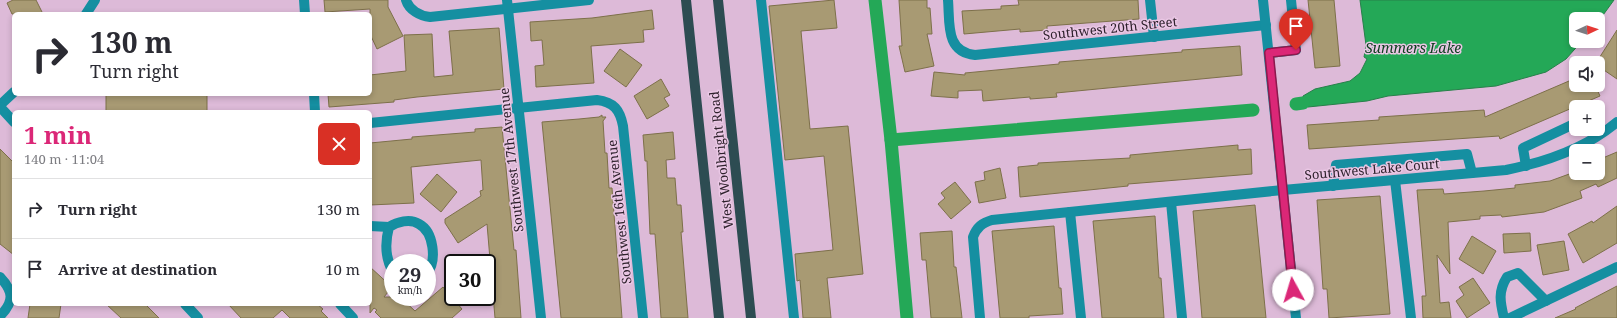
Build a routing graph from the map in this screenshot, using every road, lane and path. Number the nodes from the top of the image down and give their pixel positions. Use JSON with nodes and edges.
{"nodes":[{"id":1,"x":95,"y":0,"type":"edge"},
{"id":2,"x":304,"y":0,"type":"edge"},
{"id":3,"x":406,"y":0,"type":"edge"},
{"id":4,"x":589,"y":0,"type":"edge"},
{"id":5,"x":686,"y":0,"type":"edge"},
{"id":6,"x":718,"y":0,"type":"edge"},
{"id":7,"x":761,"y":0,"type":"edge"},
{"id":8,"x":948,"y":0,"type":"edge"},
{"id":9,"x":1150,"y":0,"type":"edge"},
{"id":10,"x":1263,"y":0,"type":"edge"},
{"id":11,"x":1291,"y":0,"type":"edge"},
{"id":12,"x":508,"y":4,"type":"edge"},
{"id":13,"x":87,"y":12,"type":"edge"},
{"id":14,"x":305,"y":12,"type":"edge"},
{"id":15,"x":1266,"y":25,"type":"junction"},
{"id":16,"x":1154,"y":36,"type":"junction"},
{"id":17,"x":1269,"y":53,"type":"junction"},
{"id":18,"x":12,"y":94,"type":"edge"},
{"id":19,"x":314,"y":96,"type":"edge"},
{"id":20,"x":0,"y":106,"type":"edge"},
{"id":21,"x":519,"y":108,"type":"junction"},
{"id":22,"x":316,"y":110,"type":"edge"},
{"id":23,"x":12,"y":120,"type":"edge"},
{"id":24,"x":1617,"y":122,"type":"edge"},
{"id":25,"x":372,"y":123,"type":"edge"},
{"id":26,"x":1569,"y":126,"type":"edge"},
{"id":27,"x":1605,"y":128,"type":"edge"},
{"id":28,"x":1590,"y":136,"type":"edge"},
{"id":29,"x":1526,"y":166,"type":"junction"},
{"id":30,"x":1472,"y":174,"type":"junction"},
{"id":31,"x":1395,"y":180,"type":"junction"},
{"id":32,"x":1333,"y":186,"type":"junction"},
{"id":33,"x":1283,"y":190,"type":"junction"},
{"id":34,"x":1171,"y":202,"type":"junction"},
{"id":35,"x":1070,"y":212,"type":"junction"},
{"id":36,"x":372,"y":226,"type":"edge"},
{"id":37,"x":389,"y":227,"type":"junction"},
{"id":38,"x":388,"y":254,"type":"edge"},
{"id":39,"x":432,"y":254,"type":"edge"},
{"id":40,"x":1617,"y":267,"type":"edge"},
{"id":41,"x":0,"y":277,"type":"edge"},
{"id":42,"x":1546,"y":301,"type":"junction"},
{"id":43,"x":187,"y":306,"type":"edge"},
{"id":44,"x":342,"y":306,"type":"edge"},
{"id":45,"x":0,"y":316,"type":"edge"},
{"id":46,"x":198,"y":318,"type":"edge"},
{"id":47,"x":353,"y":318,"type":"edge"},
{"id":48,"x":541,"y":318,"type":"edge"},
{"id":49,"x":643,"y":318,"type":"edge"},
{"id":50,"x":719,"y":318,"type":"edge"},
{"id":51,"x":751,"y":318,"type":"edge"},
{"id":52,"x":794,"y":318,"type":"edge"},
{"id":53,"x":980,"y":318,"type":"edge"},
{"id":54,"x":1081,"y":318,"type":"edge"},
{"id":55,"x":1182,"y":318,"type":"edge"},
{"id":56,"x":1296,"y":318,"type":"edge"},
{"id":57,"x":1411,"y":318,"type":"edge"},
{"id":58,"x":1504,"y":318,"type":"edge"},
{"id":59,"x":1510,"y":318,"type":"edge"}],
"edges":[{"from":1,"to":13,"type":"street"},
{"from":2,"to":14,"type":"street"},
{"from":3,"to":12,"type":"street"},
{"from":4,"to":12,"type":"street"},
{"from":5,"to":50,"type":"main road","name":"West Woolbright Road"},
{"from":6,"to":51,"type":"main road","name":"West Woolbright Road"},
{"from":7,"to":52,"type":"street"},
{"from":8,"to":16,"type":"street","name":"Southwest 20th Street"},
{"from":9,"to":16,"type":"street"},
{"from":10,"to":15,"type":"street"},
{"from":11,"to":17,"type":"street"},
{"from":12,"to":21,"type":"street","name":"Southwest 17th Avenue"},
{"from":15,"to":16,"type":"street","name":"Southwest 20th Street"},
{"from":15,"to":17,"type":"street"},
{"from":17,"to":33,"type":"street"},
{"from":18,"to":20,"type":"street"},
{"from":19,"to":22,"type":"street"},
{"from":20,"to":23,"type":"street"},
{"from":21,"to":25,"type":"street"},
{"from":21,"to":48,"type":"street","name":"Southwest 17th Avenue"},
{"from":21,"to":49,"type":"street","name":"Southwest 16th Avenue"},
{"from":24,"to":27,"type":"street","name":"Southwest Lake Court"},
{"from":26,"to":29,"type":"street"},
{"from":28,"to":29,"type":"street","name":"Southwest Lake Court"},
{"from":29,"to":30,"type":"street","name":"Southwest Lake Court"},
{"from":30,"to":31,"type":"street","name":"Southwest Lake Court"},
{"from":30,"to":32,"type":"street"},
{"from":31,"to":32,"type":"street","name":"Southwest Lake Court"},
{"from":31,"to":57,"type":"street"},
{"from":32,"to":33,"type":"street","name":"Southwest Lake Court"},
{"from":33,"to":34,"type":"street","name":"Southwest Lake Court"},
{"from":33,"to":56,"type":"street"},
{"from":34,"to":35,"type":"street","name":"Southwest Lake Court"},
{"from":34,"to":55,"type":"street"},
{"from":35,"to":53,"type":"street","name":"Southwest Lake Court"},
{"from":35,"to":54,"type":"street"},
{"from":36,"to":37,"type":"street"},
{"from":37,"to":38,"type":"street"},
{"from":37,"to":39,"type":"street"},
{"from":40,"to":42,"type":"street"},
{"from":41,"to":45,"type":"street"},
{"from":42,"to":58,"type":"street"},
{"from":42,"to":59,"type":"street"},
{"from":43,"to":46,"type":"street"},
{"from":44,"to":47,"type":"street"}]}
